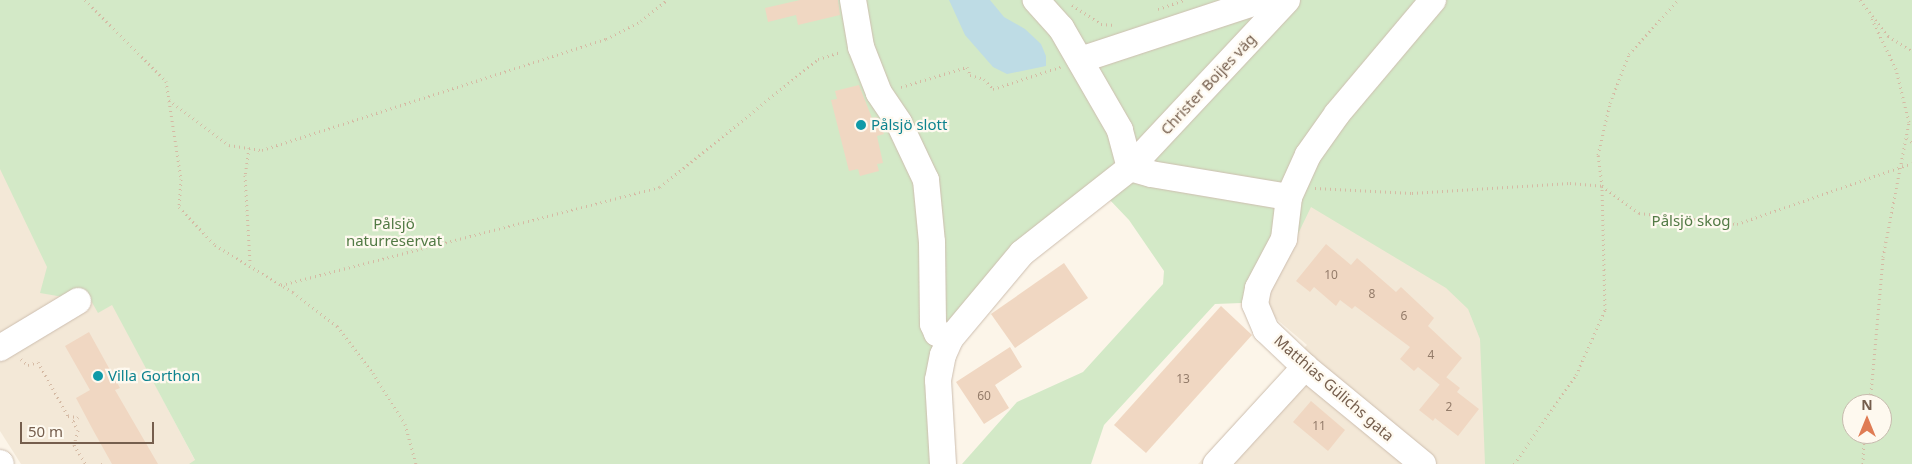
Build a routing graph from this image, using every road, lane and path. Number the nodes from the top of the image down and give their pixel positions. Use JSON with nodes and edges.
{"nodes":[{"id":1,"x":85,"y":0,"type":"edge"},
{"id":2,"x":667,"y":0,"type":"edge"},
{"id":3,"x":853,"y":0,"type":"edge"},
{"id":4,"x":1036,"y":0,"type":"edge"},
{"id":5,"x":1065,"y":0,"type":"edge"},
{"id":6,"x":1263,"y":0,"type":"edge"},
{"id":7,"x":1288,"y":0,"type":"edge"},
{"id":8,"x":1433,"y":0,"type":"edge"},
{"id":9,"x":1678,"y":0,"type":"edge"},
{"id":10,"x":1860,"y":0,"type":"edge"},
{"id":11,"x":1871,"y":17,"type":"junction"},
{"id":12,"x":1101,"y":24,"type":"dead end"},
{"id":13,"x":861,"y":47,"type":"junction"},
{"id":14,"x":1912,"y":50,"type":"edge"},
{"id":15,"x":1080,"y":60,"type":"junction"},
{"id":16,"x":879,"y":93,"type":"junction"},
{"id":17,"x":168,"y":99,"type":"junction"},
{"id":18,"x":1906,"y":138,"type":"junction"},
{"id":19,"x":1912,"y":142,"type":"edge"},
{"id":20,"x":250,"y":148,"type":"junction"},
{"id":21,"x":1912,"y":163,"type":"edge"},
{"id":22,"x":1903,"y":164,"type":"junction"},
{"id":23,"x":1130,"y":168,"type":"junction"},
{"id":24,"x":1602,"y":186,"type":"junction"},
{"id":25,"x":1291,"y":192,"type":"junction"},
{"id":26,"x":250,"y":262,"type":"dead end"},
{"id":27,"x":281,"y":285,"type":"junction"},
{"id":28,"x":78,"y":301,"type":"dead end"},
{"id":29,"x":950,"y":339,"type":"junction"},
{"id":30,"x":3,"y":347,"type":"edge"},
{"id":31,"x":1306,"y":367,"type":"junction"},
{"id":32,"x":1871,"y":394,"type":"edge"},
{"id":33,"x":1864,"y":444,"type":"edge"},
{"id":34,"x":86,"y":464,"type":"edge"},
{"id":35,"x":416,"y":464,"type":"edge"},
{"id":36,"x":942,"y":464,"type":"edge"},
{"id":37,"x":1216,"y":464,"type":"edge"},
{"id":38,"x":1423,"y":464,"type":"edge"},
{"id":39,"x":1514,"y":464,"type":"edge"},
{"id":40,"x":1863,"y":464,"type":"edge"}],
"edges":[{"from":1,"to":17,"type":"path"},
{"from":2,"to":20,"type":"path"},
{"from":3,"to":13,"type":"street"},
{"from":4,"to":15,"type":"street"},
{"from":5,"to":12,"type":"path"},
{"from":6,"to":15,"type":"street"},
{"from":7,"to":23,"type":"street","name":"Christer Boijes väg"},
{"from":8,"to":25,"type":"street","name":"Matthias Gülichs gata"},
{"from":9,"to":24,"type":"path"},
{"from":10,"to":11,"type":"path"},
{"from":11,"to":14,"type":"path"},
{"from":11,"to":18,"type":"path"},
{"from":13,"to":16,"type":"street"},
{"from":13,"to":27,"type":"path"},
{"from":15,"to":16,"type":"path"},
{"from":15,"to":23,"type":"street"},
{"from":16,"to":29,"type":"street"},
{"from":17,"to":20,"type":"path"},
{"from":17,"to":27,"type":"path"},
{"from":18,"to":19,"type":"path"},
{"from":18,"to":22,"type":"path"},
{"from":20,"to":26,"type":"path"},
{"from":21,"to":22,"type":"path"},
{"from":22,"to":24,"type":"path"},
{"from":22,"to":32,"type":"path"},
{"from":23,"to":25,"type":"street"},
{"from":23,"to":29,"type":"street","name":"Christer Boijes väg"},
{"from":24,"to":25,"type":"path"},
{"from":24,"to":39,"type":"path"},
{"from":25,"to":31,"type":"street","name":"Matthias Gülichs gata"},
{"from":27,"to":35,"type":"path"},
{"from":28,"to":30,"type":"street"},
{"from":29,"to":36,"type":"street"},
{"from":30,"to":34,"type":"path"},
{"from":31,"to":37,"type":"street"},
{"from":31,"to":38,"type":"street","name":"Matthias Gülichs gata"},
{"from":33,"to":40,"type":"path"}]}
